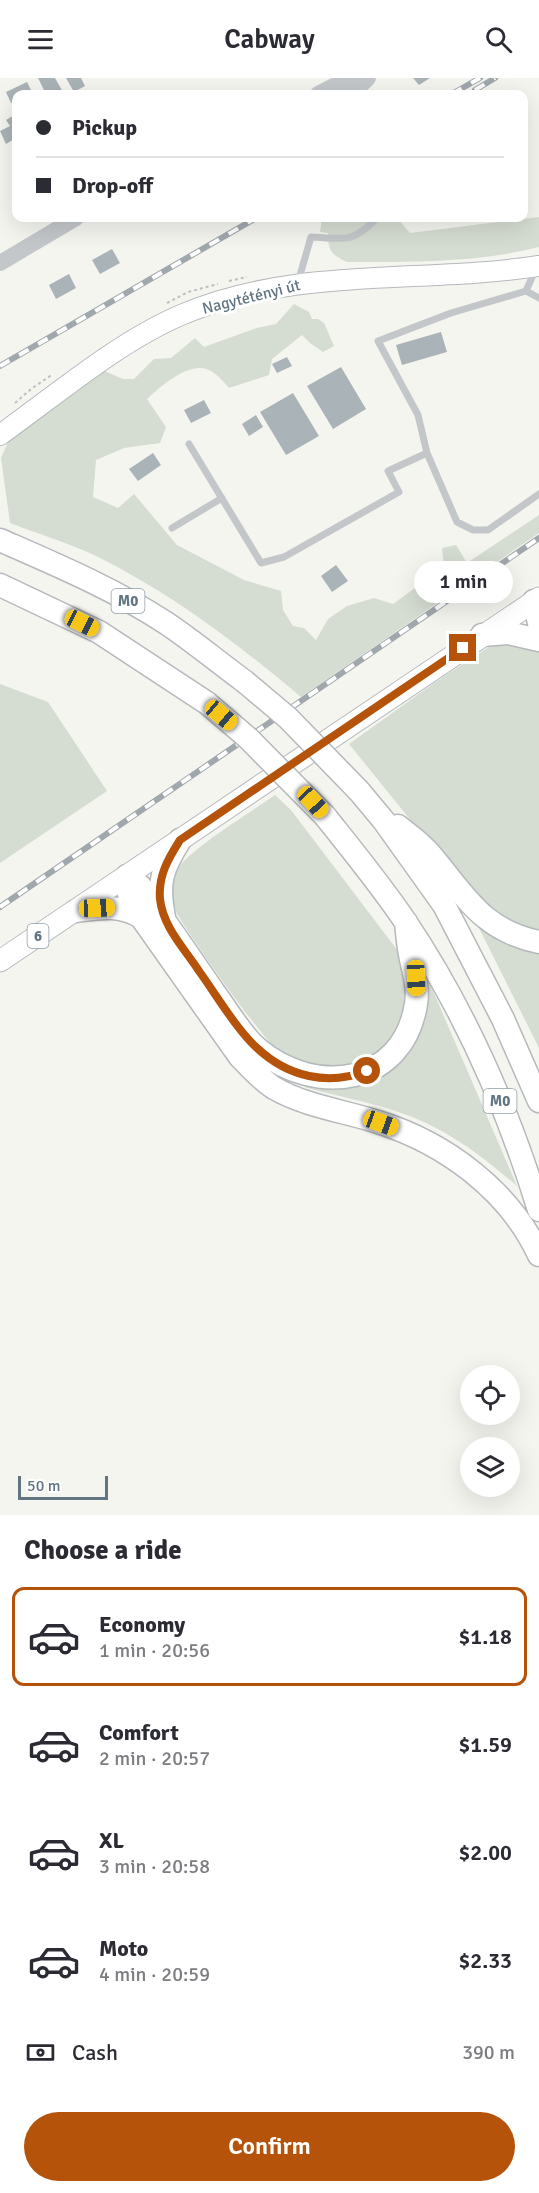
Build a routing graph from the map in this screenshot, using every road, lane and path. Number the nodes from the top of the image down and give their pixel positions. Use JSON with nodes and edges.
{"nodes":[{"id":1,"x":349,"y":78,"type":"edge"},
{"id":2,"x":368,"y":78,"type":"edge"},
{"id":3,"x":326,"y":90,"type":"edge"},
{"id":4,"x":353,"y":90,"type":"edge"},
{"id":5,"x":69,"y":222,"type":"edge"},
{"id":6,"x":372,"y":222,"type":"edge"},
{"id":7,"x":0,"y":263,"type":"edge"},
{"id":8,"x":538,"y":266,"type":"edge"},
{"id":9,"x":298,"y":284,"type":"junction"},
{"id":10,"x":526,"y":291,"type":"junction"},
{"id":11,"x":539,"y":298,"type":"edge"},
{"id":12,"x":0,"y":435,"type":"edge"},
{"id":13,"x":189,"y":444,"type":"dead end"},
{"id":14,"x":428,"y":453,"type":"junction"},
{"id":15,"x":539,"y":494,"type":"edge"},
{"id":16,"x":222,"y":498,"type":"junction"},
{"id":17,"x":172,"y":528,"type":"dead end"},
{"id":18,"x":0,"y":540,"type":"edge"},
{"id":19,"x":0,"y":585,"type":"edge"},
{"id":20,"x":537,"y":602,"type":"edge"},
{"id":21,"x":539,"y":624,"type":"edge"},
{"id":22,"x":482,"y":635,"type":"junction"},
{"id":23,"x":539,"y":640,"type":"edge"},
{"id":24,"x":359,"y":791,"type":"junction"},
{"id":25,"x":180,"y":840,"type":"junction"},
{"id":26,"x":127,"y":876,"type":"junction"},
{"id":27,"x":76,"y":911,"type":"junction"},
{"id":28,"x":141,"y":917,"type":"junction"},
{"id":29,"x":164,"y":921,"type":"junction"},
{"id":30,"x":406,"y":922,"type":"junction"},
{"id":31,"x":539,"y":942,"type":"edge"},
{"id":32,"x":0,"y":961,"type":"edge"},
{"id":33,"x":539,"y":1101,"type":"edge"},
{"id":34,"x":539,"y":1210,"type":"edge"},
{"id":35,"x":539,"y":1255,"type":"edge"}],
"edges":[{"from":1,"to":3,"type":"street"},
{"from":2,"to":4,"type":"street"},
{"from":5,"to":7,"type":"street"},
{"from":6,"to":9,"type":"lane"},
{"from":8,"to":9,"type":"main road","name":"Nagytétényi út"},
{"from":8,"to":10,"type":"lane"},
{"from":9,"to":12,"type":"main road","name":"Nagytétényi út"},
{"from":10,"to":11,"type":"lane"},
{"from":10,"to":14,"type":"lane"},
{"from":13,"to":16,"type":"lane"},
{"from":14,"to":15,"type":"lane"},
{"from":14,"to":16,"type":"lane"},
{"from":16,"to":17,"type":"lane"},
{"from":18,"to":24,"type":"highway","number":"M0","bridge":true},
{"from":19,"to":30,"type":"highway","number":"M0","bridge":true},
{"from":20,"to":21,"type":"highway"},
{"from":20,"to":22,"type":"main road","number":"6"},
{"from":22,"to":23,"type":"highway"},
{"from":22,"to":25,"type":"main road","number":"6"},
{"from":24,"to":31,"type":"highway"},
{"from":24,"to":33,"type":"highway","number":"M0"},
{"from":25,"to":26,"type":"main road","number":"6"},
{"from":25,"to":29,"type":"highway"},
{"from":26,"to":27,"type":"main road","number":"6"},
{"from":26,"to":28,"type":"highway"},
{"from":26,"to":29,"type":"highway"},
{"from":27,"to":28,"type":"highway"},
{"from":27,"to":32,"type":"main road","number":"6"},
{"from":28,"to":35,"type":"highway"},
{"from":29,"to":30,"type":"highway"},
{"from":30,"to":34,"type":"highway","number":"M0"}]}
